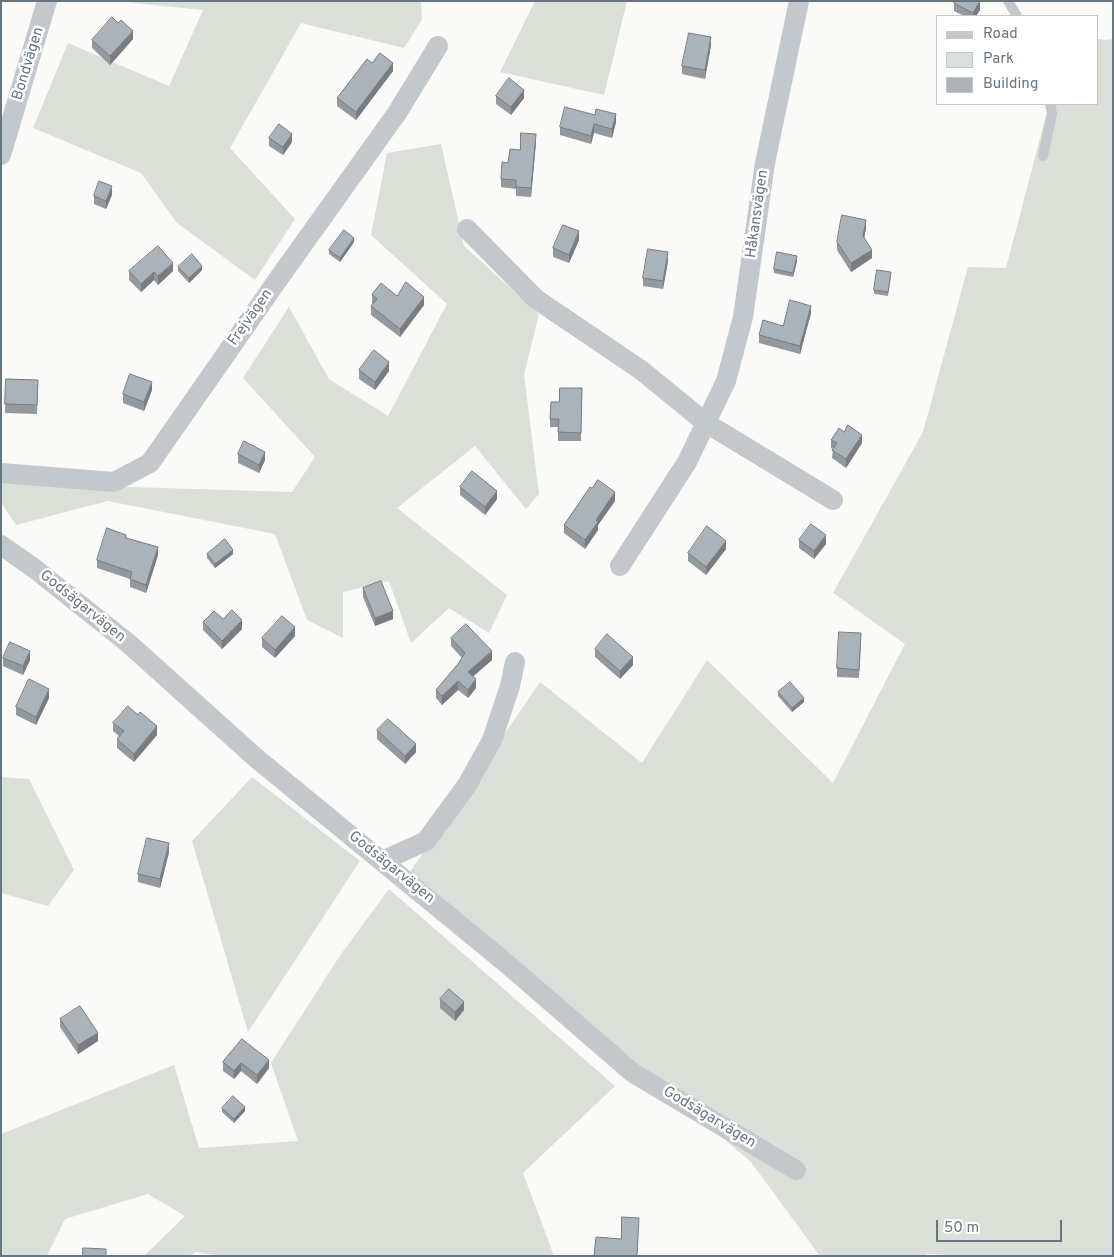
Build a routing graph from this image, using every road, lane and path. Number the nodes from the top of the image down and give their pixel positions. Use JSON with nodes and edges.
{"nodes":[{"id":1,"x":47,"y":1,"type":"edge"},
{"id":2,"x":799,"y":1,"type":"edge"},
{"id":3,"x":1008,"y":1,"type":"edge"},
{"id":4,"x":1016,"y":15,"type":"edge"},
{"id":5,"x":438,"y":46,"type":"dead end"},
{"id":6,"x":1050,"y":105,"type":"edge"},
{"id":7,"x":1,"y":155,"type":"edge"},
{"id":8,"x":1044,"y":156,"type":"dead end"},
{"id":9,"x":467,"y":229,"type":"dead end"},
{"id":10,"x":706,"y":422,"type":"junction"},
{"id":11,"x":1,"y":472,"type":"edge"},
{"id":12,"x":833,"y":500,"type":"dead end"},
{"id":13,"x":1,"y":546,"type":"edge"},
{"id":14,"x":620,"y":566,"type":"dead end"},
{"id":15,"x":515,"y":662,"type":"dead end"},
{"id":16,"x":382,"y":861,"type":"junction"},
{"id":17,"x":796,"y":1170,"type":"dead end"}],
"edges":[{"from":1,"to":7,"type":"street","name":"Bondvägen"},
{"from":2,"to":10,"type":"street","name":"Håkansvägen"},
{"from":3,"to":4,"type":"lane"},
{"from":5,"to":11,"type":"street","name":"Frejvägen"},
{"from":6,"to":8,"type":"lane"},
{"from":9,"to":10,"type":"street"},
{"from":10,"to":12,"type":"street"},
{"from":10,"to":14,"type":"street","name":"Håkansvägen"},
{"from":13,"to":16,"type":"street","name":"Godsägarvägen"},
{"from":15,"to":16,"type":"street"},
{"from":16,"to":17,"type":"street","name":"Godsägarvägen"}]}
